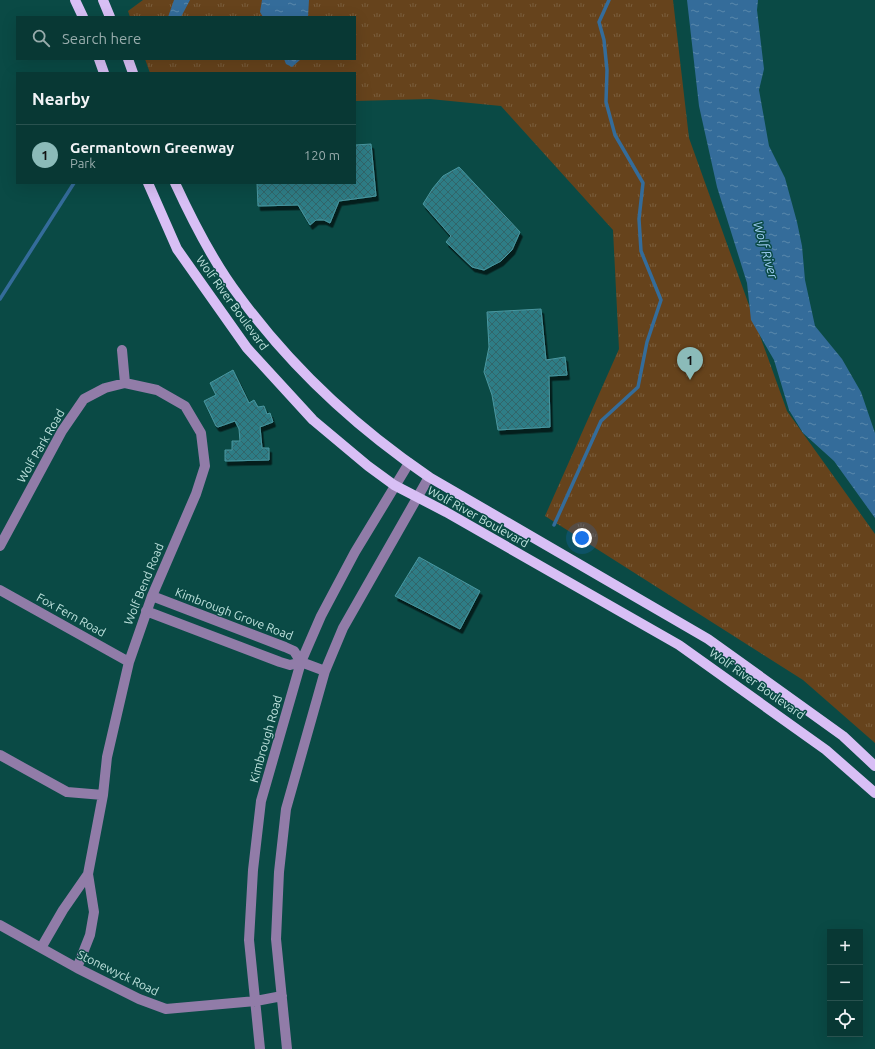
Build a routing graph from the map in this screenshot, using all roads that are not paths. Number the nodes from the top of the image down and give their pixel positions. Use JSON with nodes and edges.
{"nodes":[{"id":1,"x":75,"y":0,"type":"edge"},
{"id":2,"x":103,"y":0,"type":"edge"},
{"id":3,"x":82,"y":16,"type":"edge"},
{"id":4,"x":110,"y":16,"type":"edge"},
{"id":5,"x":99,"y":60,"type":"edge"},
{"id":6,"x":128,"y":60,"type":"edge"},
{"id":7,"x":104,"y":72,"type":"edge"},
{"id":8,"x":133,"y":72,"type":"edge"},
{"id":9,"x":148,"y":184,"type":"edge"},
{"id":10,"x":175,"y":184,"type":"edge"},
{"id":11,"x":122,"y":350,"type":"dead end"},
{"id":12,"x":125,"y":383,"type":"junction"},
{"id":13,"x":409,"y":463,"type":"junction"},
{"id":14,"x":429,"y":477,"type":"junction"},
{"id":15,"x":394,"y":485,"type":"junction"},
{"id":16,"x":417,"y":498,"type":"junction"},
{"id":17,"x":0,"y":546,"type":"edge"},
{"id":18,"x":0,"y":590,"type":"edge"},
{"id":19,"x":152,"y":596,"type":"junction"},
{"id":20,"x":146,"y":611,"type":"junction"},
{"id":21,"x":129,"y":662,"type":"junction"},
{"id":22,"x":301,"y":662,"type":"junction"},
{"id":23,"x":325,"y":671,"type":"junction"},
{"id":24,"x":0,"y":755,"type":"edge"},
{"id":25,"x":875,"y":766,"type":"edge"},
{"id":26,"x":875,"y":793,"type":"edge"},
{"id":27,"x":104,"y":794,"type":"junction"},
{"id":28,"x":88,"y":874,"type":"junction"},
{"id":29,"x":0,"y":925,"type":"edge"},
{"id":30,"x":41,"y":948,"type":"junction"},
{"id":31,"x":77,"y":968,"type":"junction"},
{"id":32,"x":282,"y":996,"type":"junction"},
{"id":33,"x":256,"y":1001,"type":"junction"},
{"id":34,"x":260,"y":1049,"type":"edge"},
{"id":35,"x":287,"y":1049,"type":"edge"}],
"edges":[{"from":1,"to":3,"type":"main road"},
{"from":2,"to":4,"type":"main road"},
{"from":5,"to":7,"type":"main road"},
{"from":6,"to":8,"type":"main road"},
{"from":9,"to":15,"type":"main road","name":"Wolf River Boulevard"},
{"from":10,"to":13,"type":"main road","name":"Wolf River Boulevard"},
{"from":11,"to":12,"type":"street"},
{"from":12,"to":17,"type":"street","name":"Wolf Park Road"},
{"from":12,"to":19,"type":"street","name":"Wolf Bend Road"},
{"from":13,"to":14,"type":"main road","name":"Wolf River Boulevard"},
{"from":13,"to":15,"type":"street","name":"Kimbrough Road"},
{"from":14,"to":16,"type":"street"},
{"from":14,"to":25,"type":"main road","name":"Wolf River Boulevard"},
{"from":15,"to":16,"type":"main road","name":"Wolf River Boulevard"},
{"from":15,"to":22,"type":"street","name":"Kimbrough Road"},
{"from":16,"to":23,"type":"street"},
{"from":16,"to":26,"type":"main road","name":"Wolf River Boulevard"},
{"from":18,"to":21,"type":"street","name":"Fox Fern Road"},
{"from":19,"to":20,"type":"street","name":"Wolf Bend Road"},
{"from":19,"to":22,"type":"street","name":"Kimbrough Grove Road"},
{"from":20,"to":21,"type":"street","name":"Wolf Bend Road"},
{"from":20,"to":22,"type":"street","name":"Kimbrough Grove Road"},
{"from":21,"to":27,"type":"street","name":"Wolf Bend Road"},
{"from":22,"to":23,"type":"street","name":"Kimbrough Grove Road"},
{"from":22,"to":33,"type":"street","name":"Kimbrough Road"},
{"from":23,"to":32,"type":"street"},
{"from":24,"to":27,"type":"street"},
{"from":27,"to":28,"type":"street","name":"Wolf Bend Road"},
{"from":28,"to":30,"type":"street","name":"Wolf Bend Road"},
{"from":28,"to":31,"type":"street","name":"Wolf Bend Road"},
{"from":29,"to":30,"type":"street","name":"Stonewyck Road"},
{"from":30,"to":31,"type":"street","name":"Stonewyck Road"},
{"from":31,"to":33,"type":"street","name":"Stonewyck Road"},
{"from":32,"to":33,"type":"street","name":"Stonewyck Road"},
{"from":32,"to":35,"type":"street"},
{"from":33,"to":34,"type":"street","name":"Kimbrough Road"}]}
